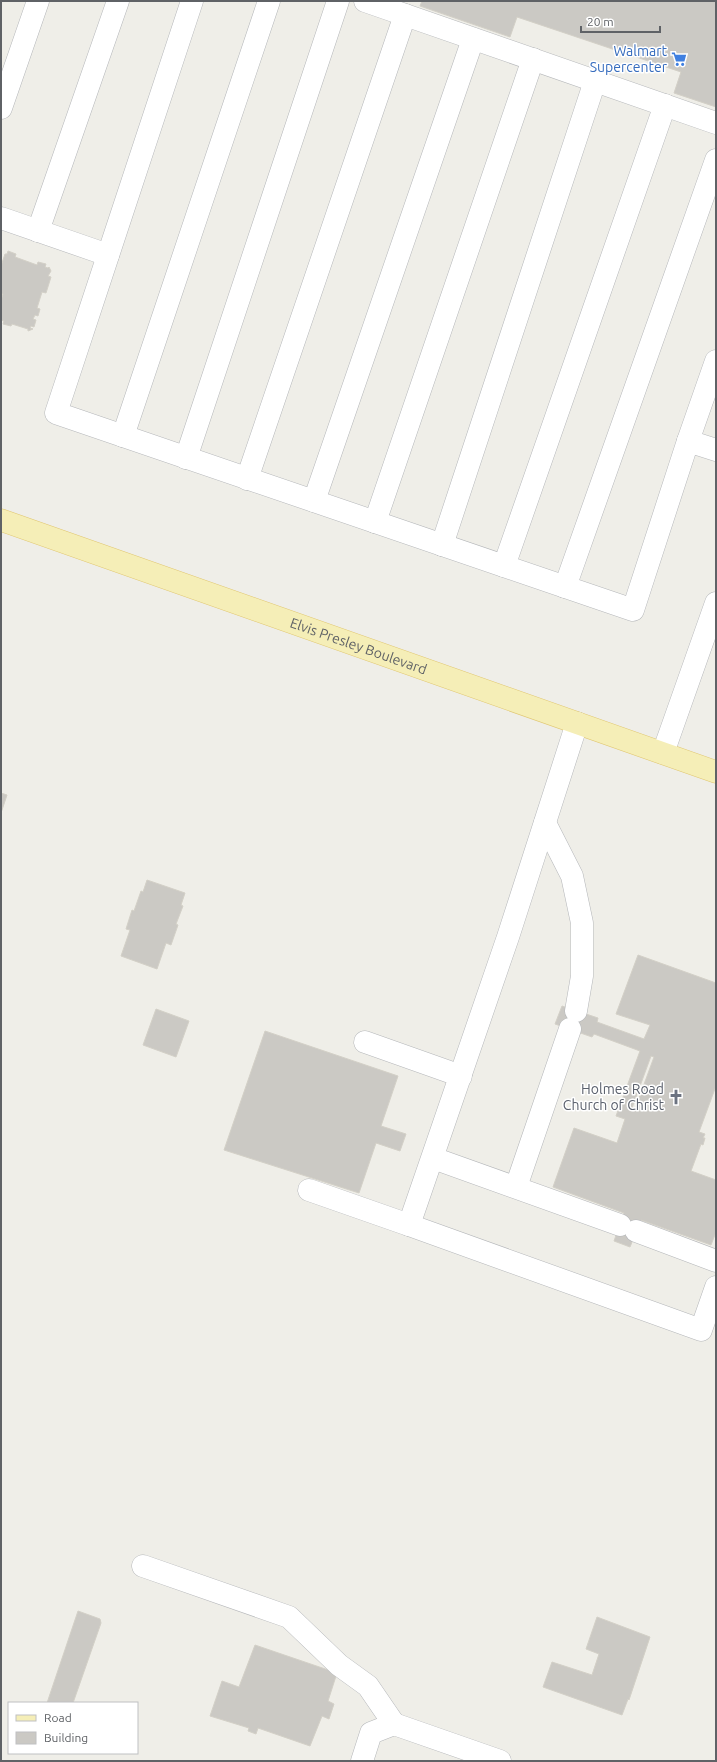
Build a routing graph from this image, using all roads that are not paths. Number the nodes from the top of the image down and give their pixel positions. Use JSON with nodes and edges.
{"nodes":[{"id":1,"x":38,"y":1,"type":"edge"},
{"id":2,"x":118,"y":1,"type":"edge"},
{"id":3,"x":192,"y":1,"type":"edge"},
{"id":4,"x":269,"y":1,"type":"edge"},
{"id":5,"x":338,"y":1,"type":"edge"},
{"id":6,"x":365,"y":1,"type":"edge"},
{"id":7,"x":405,"y":15,"type":"junction"},
{"id":8,"x":473,"y":39,"type":"junction"},
{"id":9,"x":533,"y":59,"type":"junction"},
{"id":10,"x":594,"y":81,"type":"junction"},
{"id":11,"x":665,"y":105,"type":"junction"},
{"id":12,"x":1,"y":108,"type":"edge"},
{"id":13,"x":716,"y":123,"type":"edge"},
{"id":14,"x":716,"y":160,"type":"edge"},
{"id":15,"x":1,"y":218,"type":"edge"},
{"id":16,"x":38,"y":231,"type":"junction"},
{"id":17,"x":108,"y":255,"type":"junction"},
{"id":18,"x":716,"y":361,"type":"edge"},
{"id":19,"x":123,"y":436,"type":"junction"},
{"id":20,"x":688,"y":441,"type":"junction"},
{"id":21,"x":716,"y":450,"type":"edge"},
{"id":22,"x":186,"y":458,"type":"junction"},
{"id":23,"x":247,"y":479,"type":"junction"},
{"id":24,"x":314,"y":501,"type":"junction"},
{"id":25,"x":1,"y":520,"type":"edge"},
{"id":26,"x":375,"y":522,"type":"junction"},
{"id":27,"x":442,"y":545,"type":"junction"},
{"id":28,"x":504,"y":566,"type":"junction"},
{"id":29,"x":565,"y":587,"type":"junction"},
{"id":30,"x":716,"y":603,"type":"edge"},
{"id":31,"x":578,"y":723,"type":"junction"},
{"id":32,"x":663,"y":753,"type":"junction"},
{"id":33,"x":716,"y":772,"type":"edge"},
{"id":34,"x":545,"y":823,"type":"junction"},
{"id":35,"x":365,"y":1042,"type":"dead end"},
{"id":36,"x":461,"y":1076,"type":"junction"},
{"id":37,"x":433,"y":1158,"type":"junction"},
{"id":38,"x":516,"y":1188,"type":"junction"},
{"id":39,"x":309,"y":1190,"type":"dead end"},
{"id":40,"x":409,"y":1225,"type":"junction"},
{"id":41,"x":716,"y":1261,"type":"edge"},
{"id":42,"x":716,"y":1287,"type":"edge"},
{"id":43,"x":143,"y":1566,"type":"dead end"},
{"id":44,"x":394,"y":1724,"type":"junction"},
{"id":45,"x":362,"y":1761,"type":"edge"},
{"id":46,"x":500,"y":1761,"type":"edge"}],
"edges":[{"from":1,"to":12,"type":"street"},
{"from":2,"to":16,"type":"street"},
{"from":3,"to":17,"type":"street"},
{"from":4,"to":19,"type":"street"},
{"from":5,"to":22,"type":"street"},
{"from":6,"to":7,"type":"street"},
{"from":7,"to":8,"type":"street"},
{"from":7,"to":23,"type":"street"},
{"from":8,"to":9,"type":"street"},
{"from":8,"to":24,"type":"street"},
{"from":9,"to":10,"type":"street"},
{"from":9,"to":26,"type":"street"},
{"from":10,"to":11,"type":"street"},
{"from":10,"to":27,"type":"street"},
{"from":11,"to":13,"type":"street"},
{"from":11,"to":28,"type":"street"},
{"from":14,"to":29,"type":"street"},
{"from":15,"to":16,"type":"street"},
{"from":16,"to":17,"type":"street"},
{"from":17,"to":19,"type":"street"},
{"from":18,"to":20,"type":"street"},
{"from":19,"to":22,"type":"street"},
{"from":20,"to":21,"type":"street"},
{"from":20,"to":29,"type":"street"},
{"from":22,"to":23,"type":"street"},
{"from":23,"to":24,"type":"street"},
{"from":24,"to":26,"type":"street"},
{"from":25,"to":31,"type":"main road","name":"Elvis Presley Boulevard"},
{"from":26,"to":27,"type":"street"},
{"from":27,"to":28,"type":"street"},
{"from":28,"to":29,"type":"street"},
{"from":30,"to":32,"type":"street"},
{"from":31,"to":32,"type":"main road","name":"Elvis Presley Boulevard"},
{"from":31,"to":34,"type":"street"},
{"from":32,"to":33,"type":"main road","name":"Elvis Presley Boulevard"},
{"from":34,"to":36,"type":"street"},
{"from":34,"to":38,"type":"street"},
{"from":35,"to":36,"type":"street"},
{"from":36,"to":37,"type":"street"},
{"from":37,"to":38,"type":"street"},
{"from":37,"to":40,"type":"street"},
{"from":38,"to":41,"type":"street"},
{"from":39,"to":40,"type":"street"},
{"from":40,"to":42,"type":"street"},
{"from":43,"to":44,"type":"street"},
{"from":44,"to":45,"type":"street"},
{"from":44,"to":46,"type":"street"}]}
